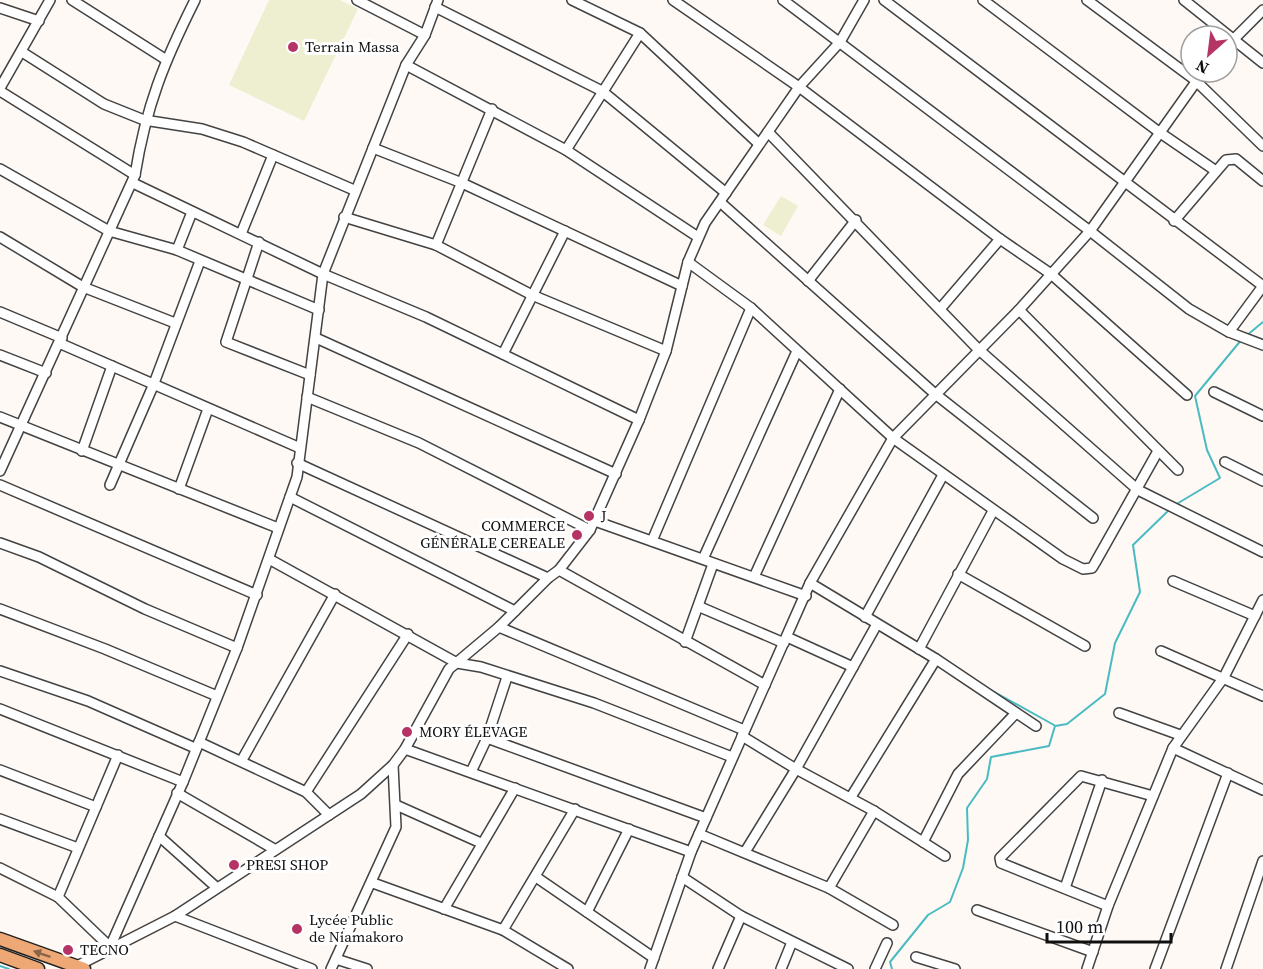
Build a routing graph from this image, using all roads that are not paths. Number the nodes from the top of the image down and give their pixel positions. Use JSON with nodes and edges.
{"nodes":[{"id":1,"x":50,"y":0,"type":"edge"},
{"id":2,"x":72,"y":0,"type":"edge"},
{"id":3,"x":183,"y":0,"type":"edge"},
{"id":4,"x":357,"y":0,"type":"edge"},
{"id":5,"x":572,"y":0,"type":"edge"},
{"id":6,"x":672,"y":0,"type":"edge"},
{"id":7,"x":783,"y":0,"type":"edge"},
{"id":8,"x":864,"y":0,"type":"edge"},
{"id":9,"x":884,"y":0,"type":"edge"},
{"id":10,"x":983,"y":0,"type":"edge"},
{"id":11,"x":1087,"y":0,"type":"edge"},
{"id":12,"x":1184,"y":0,"type":"edge"},
{"id":13,"x":194,"y":3,"type":"edge"},
{"id":14,"x":436,"y":3,"type":"edge"},
{"id":15,"x":585,"y":3,"type":"edge"},
{"id":16,"x":0,"y":8,"type":"edge"},
{"id":17,"x":1263,"y":10,"type":"edge"},
{"id":18,"x":39,"y":21,"type":"junction"},
{"id":19,"x":1210,"y":24,"type":"edge"},
{"id":20,"x":640,"y":33,"type":"junction"},
{"id":21,"x":1239,"y":33,"type":"edge"},
{"id":22,"x":425,"y":35,"type":"junction"},
{"id":23,"x":840,"y":42,"type":"junction"},
{"id":24,"x":1239,"y":48,"type":"edge"},
{"id":25,"x":22,"y":52,"type":"junction"},
{"id":26,"x":165,"y":59,"type":"junction"},
{"id":27,"x":1263,"y":63,"type":"edge"},
{"id":28,"x":406,"y":65,"type":"junction"},
{"id":29,"x":1179,"y":68,"type":"edge"},
{"id":30,"x":1193,"y":84,"type":"edge"},
{"id":31,"x":1200,"y":84,"type":"edge"},
{"id":32,"x":799,"y":87,"type":"junction"},
{"id":33,"x":0,"y":89,"type":"edge"},
{"id":34,"x":602,"y":91,"type":"junction"},
{"id":35,"x":492,"y":109,"type":"junction"},
{"id":36,"x":144,"y":120,"type":"junction"},
{"id":37,"x":768,"y":132,"type":"junction"},
{"id":38,"x":1159,"y":132,"type":"junction"},
{"id":39,"x":759,"y":144,"type":"junction"},
{"id":40,"x":1263,"y":146,"type":"edge"},
{"id":41,"x":372,"y":148,"type":"junction"},
{"id":42,"x":566,"y":150,"type":"junction"},
{"id":43,"x":273,"y":155,"type":"junction"},
{"id":44,"x":0,"y":169,"type":"edge"},
{"id":45,"x":1216,"y":171,"type":"junction"},
{"id":46,"x":134,"y":179,"type":"junction"},
{"id":47,"x":1263,"y":181,"type":"edge"},
{"id":48,"x":1125,"y":182,"type":"junction"},
{"id":49,"x":462,"y":183,"type":"junction"},
{"id":50,"x":354,"y":190,"type":"junction"},
{"id":51,"x":726,"y":193,"type":"junction"},
{"id":52,"x":720,"y":202,"type":"junction"},
{"id":53,"x":192,"y":212,"type":"junction"},
{"id":54,"x":344,"y":217,"type":"junction"},
{"id":55,"x":856,"y":220,"type":"junction"},
{"id":56,"x":1174,"y":221,"type":"junction"},
{"id":57,"x":108,"y":231,"type":"junction"},
{"id":58,"x":565,"y":231,"type":"junction"},
{"id":59,"x":1090,"y":231,"type":"junction"},
{"id":60,"x":240,"y":234,"type":"junction"},
{"id":61,"x":0,"y":237,"type":"edge"},
{"id":62,"x":698,"y":237,"type":"junction"},
{"id":63,"x":1000,"y":239,"type":"junction"},
{"id":64,"x":259,"y":242,"type":"junction"},
{"id":65,"x":436,"y":245,"type":"junction"},
{"id":66,"x":177,"y":250,"type":"junction"},
{"id":67,"x":200,"y":261,"type":"junction"},
{"id":68,"x":688,"y":261,"type":"junction"},
{"id":69,"x":323,"y":274,"type":"junction"},
{"id":70,"x":1051,"y":274,"type":"junction"},
{"id":71,"x":246,"y":280,"type":"junction"},
{"id":72,"x":808,"y":281,"type":"junction"},
{"id":73,"x":682,"y":286,"type":"junction"},
{"id":74,"x":83,"y":287,"type":"junction"},
{"id":75,"x":532,"y":295,"type":"junction"},
{"id":76,"x":751,"y":308,"type":"junction"},
{"id":77,"x":940,"y":309,"type":"junction"},
{"id":78,"x":319,"y":310,"type":"junction"},
{"id":79,"x":1019,"y":310,"type":"junction"},
{"id":80,"x":0,"y":312,"type":"edge"},
{"id":81,"x":175,"y":323,"type":"junction"},
{"id":82,"x":1229,"y":332,"type":"junction"},
{"id":83,"x":316,"y":338,"type":"junction"},
{"id":84,"x":60,"y":340,"type":"junction"},
{"id":85,"x":1259,"y":343,"type":"edge"},
{"id":86,"x":978,"y":350,"type":"junction"},
{"id":87,"x":666,"y":351,"type":"junction"},
{"id":88,"x":796,"y":351,"type":"junction"},
{"id":89,"x":504,"y":354,"type":"junction"},
{"id":90,"x":0,"y":355,"type":"edge"},
{"id":91,"x":112,"y":366,"type":"junction"},
{"id":92,"x":46,"y":373,"type":"junction"},
{"id":93,"x":310,"y":375,"type":"junction"},
{"id":94,"x":153,"y":386,"type":"junction"},
{"id":95,"x":840,"y":389,"type":"junction"},
{"id":96,"x":1214,"y":392,"type":"dead end"},
{"id":97,"x":934,"y":393,"type":"junction"},
{"id":98,"x":1187,"y":395,"type":"dead end"},
{"id":99,"x":308,"y":397,"type":"junction"},
{"id":100,"x":208,"y":409,"type":"junction"},
{"id":101,"x":1263,"y":416,"type":"edge"},
{"id":102,"x":0,"y":417,"type":"edge"},
{"id":103,"x":639,"y":420,"type":"junction"},
{"id":104,"x":21,"y":424,"type":"junction"},
{"id":105,"x":893,"y":438,"type":"junction"},
{"id":106,"x":300,"y":448,"type":"junction"},
{"id":107,"x":82,"y":451,"type":"junction"},
{"id":108,"x":1158,"y":452,"type":"junction"},
{"id":109,"x":1225,"y":462,"type":"dead end"},
{"id":110,"x":297,"y":463,"type":"junction"},
{"id":111,"x":120,"y":465,"type":"junction"},
{"id":112,"x":1178,"y":470,"type":"dead end"},
{"id":113,"x":0,"y":471,"type":"edge"},
{"id":114,"x":616,"y":474,"type":"junction"},
{"id":115,"x":943,"y":475,"type":"junction"},
{"id":116,"x":1263,"y":481,"type":"edge"},
{"id":117,"x":110,"y":484,"type":"dead end"},
{"id":118,"x":0,"y":485,"type":"edge"},
{"id":119,"x":179,"y":489,"type":"junction"},
{"id":120,"x":1138,"y":489,"type":"junction"},
{"id":121,"x":290,"y":498,"type":"junction"},
{"id":122,"x":993,"y":511,"type":"junction"},
{"id":123,"x":1093,"y":518,"type":"dead end"},
{"id":124,"x":595,"y":521,"type":"junction"},
{"id":125,"x":278,"y":528,"type":"junction"},
{"id":126,"x":590,"y":530,"type":"junction"},
{"id":127,"x":652,"y":540,"type":"junction"},
{"id":128,"x":0,"y":543,"type":"edge"},
{"id":129,"x":1263,"y":552,"type":"edge"},
{"id":130,"x":269,"y":559,"type":"junction"},
{"id":131,"x":703,"y":559,"type":"junction"},
{"id":132,"x":713,"y":564,"type":"junction"},
{"id":133,"x":559,"y":570,"type":"junction"},
{"id":134,"x":958,"y":574,"type":"junction"},
{"id":135,"x":754,"y":577,"type":"junction"},
{"id":136,"x":548,"y":578,"type":"junction"},
{"id":137,"x":1173,"y":581,"type":"dead end"},
{"id":138,"x":810,"y":583,"type":"junction"},
{"id":139,"x":335,"y":594,"type":"junction"},
{"id":140,"x":257,"y":595,"type":"junction"},
{"id":141,"x":806,"y":596,"type":"junction"},
{"id":142,"x":1263,"y":600,"type":"edge"},
{"id":143,"x":700,"y":607,"type":"junction"},
{"id":144,"x":0,"y":609,"type":"edge"},
{"id":145,"x":515,"y":611,"type":"junction"},
{"id":146,"x":865,"y":616,"type":"junction"},
{"id":147,"x":1255,"y":616,"type":"junction"},
{"id":148,"x":877,"y":624,"type":"junction"},
{"id":149,"x":499,"y":627,"type":"junction"},
{"id":150,"x":408,"y":633,"type":"junction"},
{"id":151,"x":785,"y":640,"type":"junction"},
{"id":152,"x":685,"y":642,"type":"junction"},
{"id":153,"x":1085,"y":646,"type":"dead end"},
{"id":154,"x":237,"y":648,"type":"junction"},
{"id":155,"x":919,"y":649,"type":"junction"},
{"id":156,"x":1161,"y":651,"type":"dead end"},
{"id":157,"x":936,"y":659,"type":"junction"},
{"id":158,"x":457,"y":663,"type":"junction"},
{"id":159,"x":853,"y":667,"type":"junction"},
{"id":160,"x":0,"y":671,"type":"edge"},
{"id":161,"x":507,"y":677,"type":"junction"},
{"id":162,"x":1224,"y":678,"type":"junction"},
{"id":163,"x":765,"y":685,"type":"junction"},
{"id":164,"x":217,"y":696,"type":"junction"},
{"id":165,"x":1263,"y":696,"type":"edge"},
{"id":166,"x":0,"y":709,"type":"edge"},
{"id":167,"x":1119,"y":713,"type":"dead end"},
{"id":168,"x":1016,"y":714,"type":"junction"},
{"id":169,"x":1036,"y":726,"type":"dead end"},
{"id":170,"x":743,"y":733,"type":"junction"},
{"id":171,"x":1180,"y":735,"type":"junction"},
{"id":172,"x":487,"y":738,"type":"junction"},
{"id":173,"x":197,"y":745,"type":"junction"},
{"id":174,"x":405,"y":748,"type":"junction"},
{"id":175,"x":1173,"y":748,"type":"junction"},
{"id":176,"x":118,"y":755,"type":"junction"},
{"id":177,"x":732,"y":757,"type":"junction"},
{"id":178,"x":242,"y":760,"type":"junction"},
{"id":179,"x":393,"y":765,"type":"junction"},
{"id":180,"x":796,"y":769,"type":"junction"},
{"id":181,"x":0,"y":770,"type":"edge"},
{"id":182,"x":471,"y":772,"type":"junction"},
{"id":183,"x":1228,"y":773,"type":"junction"},
{"id":184,"x":1102,"y":780,"type":"junction"},
{"id":185,"x":183,"y":782,"type":"junction"},
{"id":186,"x":515,"y":789,"type":"junction"},
{"id":187,"x":1263,"y":790,"type":"edge"},
{"id":188,"x":306,"y":792,"type":"junction"},
{"id":189,"x":177,"y":793,"type":"junction"},
{"id":190,"x":1153,"y":796,"type":"junction"},
{"id":191,"x":851,"y":797,"type":"junction"},
{"id":192,"x":396,"y":805,"type":"junction"},
{"id":193,"x":96,"y":807,"type":"junction"},
{"id":194,"x":575,"y":810,"type":"junction"},
{"id":195,"x":874,"y":811,"type":"junction"},
{"id":196,"x":329,"y":815,"type":"junction"},
{"id":197,"x":706,"y":818,"type":"junction"},
{"id":198,"x":0,"y":819,"type":"edge"},
{"id":199,"x":629,"y":829,"type":"junction"},
{"id":200,"x":699,"y":834,"type":"junction"},
{"id":201,"x":159,"y":836,"type":"junction"},
{"id":202,"x":923,"y":842,"type":"junction"},
{"id":203,"x":481,"y":843,"type":"junction"},
{"id":204,"x":78,"y":848,"type":"junction"},
{"id":205,"x":274,"y":849,"type":"junction"},
{"id":206,"x":691,"y":852,"type":"junction"},
{"id":207,"x":744,"y":852,"type":"junction"},
{"id":208,"x":945,"y":856,"type":"dead end"},
{"id":209,"x":1263,"y":861,"type":"edge"},
{"id":210,"x":0,"y":868,"type":"edge"},
{"id":211,"x":536,"y":877,"type":"junction"},
{"id":212,"x":682,"y":877,"type":"junction"},
{"id":213,"x":373,"y":883,"type":"junction"},
{"id":214,"x":216,"y":887,"type":"junction"},
{"id":215,"x":830,"y":888,"type":"junction"},
{"id":216,"x":1065,"y":888,"type":"junction"},
{"id":217,"x":58,"y":897,"type":"junction"},
{"id":218,"x":1108,"y":906,"type":"junction"},
{"id":219,"x":444,"y":909,"type":"junction"},
{"id":220,"x":977,"y":910,"type":"dead end"},
{"id":221,"x":587,"y":912,"type":"junction"},
{"id":222,"x":175,"y":916,"type":"junction"},
{"id":223,"x":741,"y":916,"type":"junction"},
{"id":224,"x":893,"y":925,"type":"dead end"},
{"id":225,"x":503,"y":930,"type":"junction"},
{"id":226,"x":0,"y":939,"type":"edge"},
{"id":227,"x":792,"y":942,"type":"junction"},
{"id":228,"x":887,"y":943,"type":"dead end"},
{"id":229,"x":110,"y":947,"type":"junction"},
{"id":230,"x":1092,"y":952,"type":"junction"},
{"id":231,"x":0,"y":955,"type":"edge"},
{"id":232,"x":916,"y":957,"type":"dead end"},
{"id":233,"x":654,"y":958,"type":"junction"},
{"id":234,"x":336,"y":959,"type":"junction"},
{"id":235,"x":77,"y":968,"type":"edge"},
{"id":236,"x":38,"y":969,"type":"edge"},
{"id":237,"x":312,"y":969,"type":"edge"},
{"id":238,"x":331,"y":969,"type":"edge"},
{"id":239,"x":367,"y":969,"type":"edge"},
{"id":240,"x":568,"y":969,"type":"edge"},
{"id":241,"x":650,"y":969,"type":"edge"},
{"id":242,"x":718,"y":969,"type":"edge"},
{"id":243,"x":781,"y":969,"type":"edge"},
{"id":244,"x":847,"y":969,"type":"edge"},
{"id":245,"x":875,"y":969,"type":"edge"},
{"id":246,"x":955,"y":969,"type":"edge"},
{"id":247,"x":1087,"y":969,"type":"edge"},
{"id":248,"x":1155,"y":969,"type":"edge"},
{"id":249,"x":1226,"y":969,"type":"edge"}],
"edges":[{"from":1,"to":18,"type":"street"},
{"from":2,"to":26,"type":"street"},
{"from":3,"to":13,"type":"street"},
{"from":4,"to":22,"type":"street"},
{"from":5,"to":15,"type":"street"},
{"from":6,"to":32,"type":"street"},
{"from":7,"to":23,"type":"street"},
{"from":8,"to":23,"type":"street"},
{"from":9,"to":48,"type":"street"},
{"from":10,"to":38,"type":"street"},
{"from":11,"to":29,"type":"street"},
{"from":12,"to":19,"type":"street"},
{"from":13,"to":26,"type":"street"},
{"from":14,"to":22,"type":"street"},
{"from":14,"to":34,"type":"street"},
{"from":15,"to":20,"type":"street"},
{"from":16,"to":18,"type":"street"},
{"from":17,"to":21,"type":"street"},
{"from":18,"to":25,"type":"street"},
{"from":20,"to":34,"type":"street"},
{"from":20,"to":39,"type":"street"},
{"from":22,"to":28,"type":"street"},
{"from":23,"to":32,"type":"street"},
{"from":23,"to":59,"type":"street"},
{"from":24,"to":27,"type":"street"},
{"from":25,"to":33,"type":"street"},
{"from":25,"to":36,"type":"street"},
{"from":26,"to":36,"type":"street"},
{"from":28,"to":35,"type":"street"},
{"from":28,"to":41,"type":"street"},
{"from":30,"to":38,"type":"street"},
{"from":31,"to":40,"type":"street"},
{"from":32,"to":37,"type":"street"},
{"from":32,"to":63,"type":"street"},
{"from":33,"to":46,"type":"street"},
{"from":34,"to":42,"type":"street"},
{"from":34,"to":51,"type":"street"},
{"from":35,"to":42,"type":"street"},
{"from":35,"to":49,"type":"street"},
{"from":36,"to":43,"type":"street"},
{"from":36,"to":46,"type":"street"},
{"from":37,"to":39,"type":"street"},
{"from":37,"to":55,"type":"street"},
{"from":38,"to":45,"type":"street"},
{"from":38,"to":48,"type":"street"},
{"from":39,"to":51,"type":"street"},
{"from":41,"to":49,"type":"street"},
{"from":41,"to":50,"type":"street"},
{"from":42,"to":62,"type":"street"},
{"from":43,"to":50,"type":"street"},
{"from":43,"to":60,"type":"street"},
{"from":44,"to":57,"type":"street"},
{"from":45,"to":47,"type":"street"},
{"from":45,"to":56,"type":"street"},
{"from":46,"to":53,"type":"street"},
{"from":46,"to":57,"type":"street"},
{"from":48,"to":56,"type":"street"},
{"from":48,"to":59,"type":"street"},
{"from":49,"to":58,"type":"street"},
{"from":49,"to":65,"type":"street"},
{"from":50,"to":54,"type":"street"},
{"from":51,"to":52,"type":"street"},
{"from":52,"to":62,"type":"street"},
{"from":52,"to":72,"type":"street"},
{"from":53,"to":60,"type":"street"},
{"from":53,"to":66,"type":"street"},
{"from":54,"to":65,"type":"street"},
{"from":54,"to":69,"type":"street"},
{"from":55,"to":72,"type":"street"},
{"from":55,"to":77,"type":"street"},
{"from":56,"to":82,"type":"street"},
{"from":57,"to":66,"type":"street"},
{"from":57,"to":74,"type":"street"},
{"from":58,"to":73,"type":"street"},
{"from":58,"to":75,"type":"street"},
{"from":59,"to":70,"type":"street"},
{"from":59,"to":82,"type":"street"},
{"from":60,"to":64,"type":"street"},
{"from":61,"to":74,"type":"street"},
{"from":62,"to":68,"type":"street"},
{"from":63,"to":70,"type":"street"},
{"from":63,"to":77,"type":"street"},
{"from":64,"to":69,"type":"street"},
{"from":64,"to":71,"type":"street"},
{"from":65,"to":75,"type":"street"},
{"from":66,"to":67,"type":"street"},
{"from":67,"to":71,"type":"street"},
{"from":67,"to":81,"type":"street"},
{"from":68,"to":73,"type":"street"},
{"from":68,"to":76,"type":"street"},
{"from":69,"to":78,"type":"street"},
{"from":69,"to":89,"type":"street"},
{"from":70,"to":79,"type":"street"},
{"from":70,"to":98,"type":"street"},
{"from":71,"to":78,"type":"street"},
{"from":71,"to":93,"type":"street"},
{"from":72,"to":97,"type":"street"},
{"from":73,"to":87,"type":"street"},
{"from":74,"to":81,"type":"street"},
{"from":74,"to":84,"type":"street"},
{"from":75,"to":87,"type":"street"},
{"from":75,"to":89,"type":"street"},
{"from":76,"to":88,"type":"street"},
{"from":76,"to":127,"type":"street"},
{"from":77,"to":86,"type":"street"},
{"from":78,"to":83,"type":"street"},
{"from":79,"to":86,"type":"street"},
{"from":79,"to":108,"type":"street"},
{"from":80,"to":84,"type":"street"},
{"from":81,"to":94,"type":"street"},
{"from":82,"to":85,"type":"street"},
{"from":83,"to":93,"type":"street"},
{"from":83,"to":114,"type":"street"},
{"from":84,"to":91,"type":"street"},
{"from":84,"to":92,"type":"street"},
{"from":86,"to":97,"type":"street"},
{"from":86,"to":120,"type":"street"},
{"from":87,"to":103,"type":"street"},
{"from":88,"to":95,"type":"street"},
{"from":88,"to":131,"type":"street"},
{"from":89,"to":103,"type":"street"},
{"from":90,"to":92,"type":"street"},
{"from":91,"to":94,"type":"street"},
{"from":91,"to":107,"type":"street"},
{"from":92,"to":104,"type":"street"},
{"from":93,"to":99,"type":"street"},
{"from":94,"to":100,"type":"street"},
{"from":94,"to":111,"type":"street"},
{"from":95,"to":105,"type":"street"},
{"from":95,"to":135,"type":"street"},
{"from":96,"to":101,"type":"street"},
{"from":97,"to":105,"type":"street"},
{"from":97,"to":123,"type":"street"},
{"from":99,"to":106,"type":"street"},
{"from":99,"to":126,"type":"street"},
{"from":100,"to":106,"type":"street"},
{"from":100,"to":119,"type":"street"},
{"from":102,"to":104,"type":"street"},
{"from":103,"to":114,"type":"street"},
{"from":104,"to":107,"type":"street"},
{"from":104,"to":113,"type":"street"},
{"from":105,"to":115,"type":"street"},
{"from":105,"to":138,"type":"street"},
{"from":106,"to":110,"type":"street"},
{"from":107,"to":111,"type":"street"},
{"from":108,"to":112,"type":"street"},
{"from":108,"to":120,"type":"street"},
{"from":109,"to":116,"type":"street"},
{"from":110,"to":121,"type":"street"},
{"from":110,"to":136,"type":"street"},
{"from":111,"to":117,"type":"street"},
{"from":111,"to":119,"type":"street"},
{"from":114,"to":124,"type":"street"},
{"from":115,"to":122,"type":"street"},
{"from":115,"to":146,"type":"street"},
{"from":118,"to":140,"type":"street"},
{"from":119,"to":125,"type":"street"},
{"from":120,"to":122,"type":"street"},
{"from":120,"to":129,"type":"street"},
{"from":121,"to":125,"type":"street"},
{"from":121,"to":145,"type":"street"},
{"from":122,"to":134,"type":"street"},
{"from":124,"to":126,"type":"street"},
{"from":124,"to":127,"type":"street"},
{"from":125,"to":130,"type":"street"},
{"from":126,"to":133,"type":"street"},
{"from":127,"to":131,"type":"street"},
{"from":128,"to":154,"type":"street"},
{"from":130,"to":139,"type":"street"},
{"from":130,"to":140,"type":"street"},
{"from":131,"to":132,"type":"street"},
{"from":132,"to":135,"type":"street"},
{"from":132,"to":143,"type":"street"},
{"from":133,"to":136,"type":"street"},
{"from":133,"to":152,"type":"street"},
{"from":134,"to":153,"type":"street"},
{"from":134,"to":155,"type":"street"},
{"from":135,"to":141,"type":"street"},
{"from":136,"to":145,"type":"street"},
{"from":137,"to":147,"type":"street"},
{"from":138,"to":141,"type":"street"},
{"from":138,"to":146,"type":"street"},
{"from":139,"to":150,"type":"street"},
{"from":139,"to":178,"type":"street"},
{"from":140,"to":154,"type":"street"},
{"from":141,"to":151,"type":"street"},
{"from":142,"to":147,"type":"street"},
{"from":143,"to":151,"type":"street"},
{"from":143,"to":152,"type":"street"},
{"from":144,"to":164,"type":"street"},
{"from":145,"to":149,"type":"street"},
{"from":146,"to":148,"type":"street"},
{"from":147,"to":162,"type":"street"},
{"from":148,"to":155,"type":"street"},
{"from":148,"to":159,"type":"street"},
{"from":149,"to":158,"type":"street"},
{"from":149,"to":170,"type":"street"},
{"from":150,"to":158,"type":"street"},
{"from":150,"to":188,"type":"street"},
{"from":151,"to":159,"type":"street"},
{"from":151,"to":163,"type":"street"},
{"from":152,"to":163,"type":"street"},
{"from":154,"to":164,"type":"street"},
{"from":155,"to":157,"type":"street"},
{"from":156,"to":162,"type":"street"},
{"from":157,"to":168,"type":"street"},
{"from":157,"to":191,"type":"street"},
{"from":158,"to":161,"type":"street"},
{"from":158,"to":174,"type":"street"},
{"from":159,"to":180,"type":"street"},
{"from":160,"to":173,"type":"street"},
{"from":161,"to":172,"type":"street"},
{"from":161,"to":177,"type":"street"},
{"from":162,"to":165,"type":"street"},
{"from":162,"to":171,"type":"street"},
{"from":163,"to":170,"type":"street"},
{"from":164,"to":173,"type":"street"},
{"from":166,"to":176,"type":"street"},
{"from":167,"to":171,"type":"street"},
{"from":168,"to":169,"type":"street"},
{"from":168,"to":202,"type":"street"},
{"from":170,"to":177,"type":"street"},
{"from":170,"to":180,"type":"street"},
{"from":171,"to":175,"type":"street"},
{"from":172,"to":182,"type":"street"},
{"from":172,"to":197,"type":"street"},
{"from":173,"to":178,"type":"street"},
{"from":173,"to":185,"type":"street"},
{"from":174,"to":179,"type":"street"},
{"from":174,"to":182,"type":"street"},
{"from":175,"to":183,"type":"street"},
{"from":175,"to":190,"type":"street"},
{"from":176,"to":185,"type":"street"},
{"from":176,"to":193,"type":"street"},
{"from":177,"to":197,"type":"street"},
{"from":178,"to":188,"type":"street"},
{"from":179,"to":192,"type":"street"},
{"from":179,"to":196,"type":"street"},
{"from":180,"to":191,"type":"street"},
{"from":180,"to":207,"type":"street"},
{"from":181,"to":193,"type":"street"},
{"from":182,"to":186,"type":"street"},
{"from":183,"to":187,"type":"street"},
{"from":183,"to":248,"type":"street"},
{"from":184,"to":190,"type":"street"},
{"from":184,"to":216,"type":"street"},
{"from":184,"to":216,"type":"street"},
{"from":185,"to":189,"type":"street"},
{"from":186,"to":194,"type":"street"},
{"from":186,"to":203,"type":"street"},
{"from":188,"to":196,"type":"street"},
{"from":189,"to":201,"type":"street"},
{"from":189,"to":205,"type":"street"},
{"from":190,"to":218,"type":"street"},
{"from":191,"to":195,"type":"street"},
{"from":192,"to":203,"type":"street"},
{"from":192,"to":213,"type":"street"},
{"from":193,"to":204,"type":"street"},
{"from":194,"to":199,"type":"street"},
{"from":194,"to":211,"type":"street"},
{"from":195,"to":202,"type":"street"},
{"from":195,"to":215,"type":"street"},
{"from":196,"to":205,"type":"street"},
{"from":197,"to":200,"type":"street"},
{"from":198,"to":204,"type":"street"},
{"from":199,"to":206,"type":"street"},
{"from":199,"to":221,"type":"street"},
{"from":200,"to":206,"type":"street"},
{"from":200,"to":207,"type":"street"},
{"from":201,"to":214,"type":"street"},
{"from":201,"to":229,"type":"street"},
{"from":202,"to":208,"type":"street"},
{"from":203,"to":219,"type":"street"},
{"from":204,"to":217,"type":"street"},
{"from":205,"to":214,"type":"street"},
{"from":206,"to":212,"type":"street"},
{"from":207,"to":215,"type":"street"},
{"from":209,"to":249,"type":"street"},
{"from":210,"to":217,"type":"street"},
{"from":211,"to":221,"type":"street"},
{"from":211,"to":225,"type":"street"},
{"from":211,"to":233,"type":"street"},
{"from":212,"to":223,"type":"street"},
{"from":212,"to":233,"type":"street"},
{"from":213,"to":219,"type":"street"},
{"from":213,"to":234,"type":"street"},
{"from":214,"to":222,"type":"street"},
{"from":215,"to":224,"type":"street"},
{"from":216,"to":218,"type":"street"},
{"from":217,"to":229,"type":"street"},
{"from":218,"to":230,"type":"street"},
{"from":219,"to":225,"type":"street"},
{"from":220,"to":230,"type":"street"},
{"from":221,"to":233,"type":"street"},
{"from":222,"to":229,"type":"street"},
{"from":222,"to":237,"type":"street"},
{"from":223,"to":227,"type":"street"},
{"from":223,"to":242,"type":"street"},
{"from":225,"to":240,"type":"street"},
{"from":235,"to":226,"type":"main road","one_way":true},
{"from":227,"to":243,"type":"street"},
{"from":227,"to":244,"type":"street"},
{"from":228,"to":245,"type":"street"},
{"from":229,"to":235,"type":"street"},
{"from":230,"to":247,"type":"street"},
{"from":231,"to":236,"type":"main road"},
{"from":232,"to":246,"type":"street"},
{"from":233,"to":241,"type":"street"},
{"from":234,"to":238,"type":"street"},
{"from":234,"to":239,"type":"street"}]}
